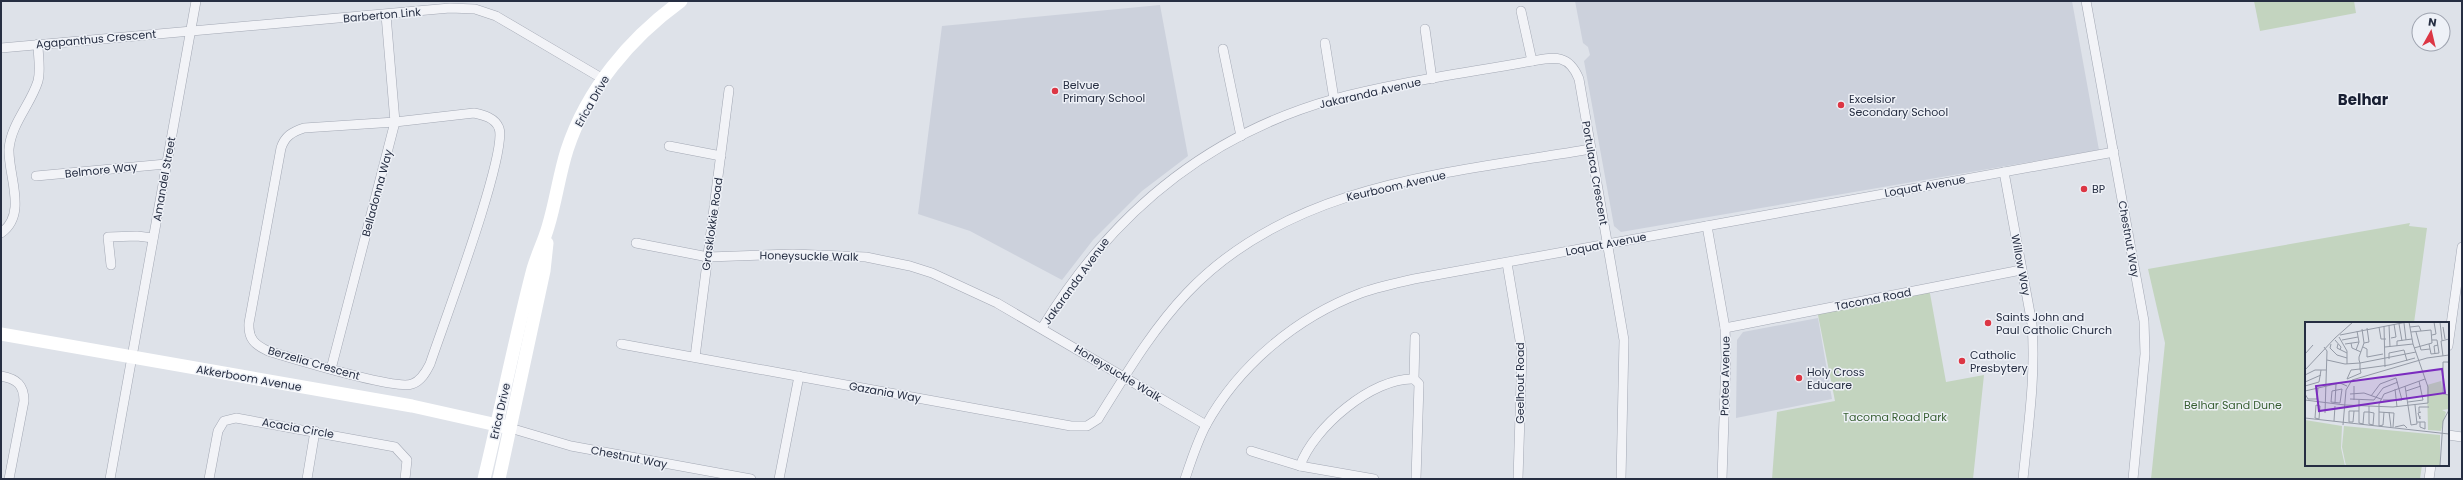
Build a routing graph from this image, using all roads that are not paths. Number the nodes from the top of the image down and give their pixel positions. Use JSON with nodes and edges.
{"nodes":[{"id":1,"x":196,"y":1,"type":"edge"},
{"id":2,"x":681,"y":1,"type":"edge"},
{"id":3,"x":2086,"y":1,"type":"edge"},
{"id":4,"x":1521,"y":11,"type":"dead end"},
{"id":5,"x":386,"y":15,"type":"junction"},
{"id":6,"x":1424,"y":29,"type":"dead end"},
{"id":7,"x":191,"y":30,"type":"junction"},
{"id":8,"x":1325,"y":43,"type":"dead end"},
{"id":9,"x":38,"y":44,"type":"junction"},
{"id":10,"x":1,"y":48,"type":"edge"},
{"id":11,"x":1222,"y":49,"type":"dead end"},
{"id":12,"x":1532,"y":61,"type":"junction"},
{"id":13,"x":1568,"y":62,"type":"joint"},
{"id":14,"x":603,"y":79,"type":"junction"},
{"id":15,"x":1432,"y":79,"type":"junction"},
{"id":16,"x":729,"y":90,"type":"dead end"},
{"id":17,"x":1334,"y":99,"type":"junction"},
{"id":18,"x":395,"y":122,"type":"junction"},
{"id":19,"x":1240,"y":136,"type":"junction"},
{"id":20,"x":669,"y":146,"type":"dead end"},
{"id":21,"x":1591,"y":149,"type":"junction"},
{"id":22,"x":2114,"y":152,"type":"junction"},
{"id":23,"x":721,"y":156,"type":"junction"},
{"id":24,"x":166,"y":164,"type":"junction"},
{"id":25,"x":2004,"y":172,"type":"junction"},
{"id":26,"x":36,"y":176,"type":"dead end"},
{"id":27,"x":1706,"y":226,"type":"junction"},
{"id":28,"x":1,"y":233,"type":"edge"},
{"id":29,"x":153,"y":238,"type":"junction"},
{"id":30,"x":636,"y":243,"type":"dead end"},
{"id":31,"x":1608,"y":244,"type":"junction"},
{"id":32,"x":2462,"y":247,"type":"edge"},
{"id":33,"x":708,"y":257,"type":"junction"},
{"id":34,"x":1507,"y":263,"type":"junction"},
{"id":35,"x":111,"y":265,"type":"dead end"},
{"id":36,"x":2021,"y":270,"type":"junction"},
{"id":37,"x":2460,"y":272,"type":"edge"},
{"id":38,"x":1042,"y":328,"type":"junction"},
{"id":39,"x":1725,"y":328,"type":"junction"},
{"id":40,"x":1,"y":334,"type":"edge"},
{"id":41,"x":1415,"y":337,"type":"dead end"},
{"id":42,"x":2449,"y":340,"type":"edge"},
{"id":43,"x":621,"y":344,"type":"dead end"},
{"id":44,"x":132,"y":357,"type":"junction"},
{"id":45,"x":695,"y":357,"type":"junction"},
{"id":46,"x":331,"y":369,"type":"junction"},
{"id":47,"x":1,"y":376,"type":"edge"},
{"id":48,"x":799,"y":376,"type":"junction"},
{"id":49,"x":1124,"y":376,"type":"junction"},
{"id":50,"x":1414,"y":379,"type":"junction"},
{"id":51,"x":1206,"y":425,"type":"junction"},
{"id":52,"x":503,"y":427,"type":"junction"},
{"id":53,"x":315,"y":431,"type":"junction"},
{"id":54,"x":2449,"y":435,"type":"edge"},
{"id":55,"x":2462,"y":437,"type":"edge"},
{"id":56,"x":1251,"y":451,"type":"dead end"},
{"id":57,"x":1300,"y":466,"type":"junction"},
{"id":58,"x":2431,"y":466,"type":"edge"},
{"id":59,"x":9,"y":479,"type":"edge"},
{"id":60,"x":110,"y":479,"type":"edge"},
{"id":61,"x":209,"y":479,"type":"edge"},
{"id":62,"x":307,"y":479,"type":"edge"},
{"id":63,"x":405,"y":479,"type":"edge"},
{"id":64,"x":484,"y":479,"type":"edge"},
{"id":65,"x":499,"y":479,"type":"edge"},
{"id":66,"x":750,"y":479,"type":"edge"},
{"id":67,"x":779,"y":479,"type":"edge"},
{"id":68,"x":1185,"y":479,"type":"edge"},
{"id":69,"x":1374,"y":479,"type":"edge"},
{"id":70,"x":1416,"y":479,"type":"edge"},
{"id":71,"x":1518,"y":479,"type":"edge"},
{"id":72,"x":1620,"y":479,"type":"edge"},
{"id":73,"x":1722,"y":479,"type":"edge"},
{"id":74,"x":2023,"y":479,"type":"edge"},
{"id":75,"x":2133,"y":479,"type":"edge"},
{"id":76,"x":2429,"y":479,"type":"edge"}],
"edges":[{"from":1,"to":7,"type":"street","name":"Amandel Street"},
{"from":2,"to":14,"type":"main road","name":"Erica Drive"},
{"from":3,"to":22,"type":"street","name":"Chestnut Way"},
{"from":4,"to":12,"type":"street"},
{"from":5,"to":7,"type":"street","name":"Barberton Link"},
{"from":5,"to":14,"type":"street","name":"Barberton Link"},
{"from":5,"to":18,"type":"street","name":"Belladonna Way"},
{"from":6,"to":15,"type":"street"},
{"from":7,"to":9,"type":"street","name":"Agapanthus Crescent"},
{"from":7,"to":24,"type":"street","name":"Amandel Street"},
{"from":8,"to":17,"type":"street"},
{"from":9,"to":10,"type":"street","name":"Agapanthus Crescent"},
{"from":9,"to":28,"type":"street"},
{"from":11,"to":19,"type":"street"},
{"from":12,"to":13,"type":"street","name":"Jakaranda Avenue"},
{"from":12,"to":15,"type":"street","name":"Jakaranda Avenue"},
{"from":13,"to":21,"type":"street","name":"Portulaca Crescent"},
{"from":14,"to":52,"type":"main road","name":"Erica Drive"},
{"from":15,"to":17,"type":"street","name":"Jakaranda Avenue"},
{"from":16,"to":23,"type":"street","name":"Grasklokkie Road"},
{"from":17,"to":19,"type":"street","name":"Jakaranda Avenue"},
{"from":18,"to":46,"type":"street","name":"Belladonna Way"},
{"from":18,"to":46,"type":"street","name":"Berzelia Crescent"},
{"from":18,"to":46,"type":"street","name":"Berzelia Crescent"},
{"from":19,"to":38,"type":"street","name":"Jakaranda Avenue"},
{"from":20,"to":23,"type":"street"},
{"from":21,"to":31,"type":"street","name":"Portulaca Crescent"},
{"from":21,"to":49,"type":"street","name":"Keurboom Avenue"},
{"from":22,"to":25,"type":"street","name":"Loquat Avenue"},
{"from":22,"to":75,"type":"street","name":"Chestnut Way"},
{"from":23,"to":33,"type":"street","name":"Grasklokkie Road"},
{"from":24,"to":26,"type":"street","name":"Belmore Way"},
{"from":24,"to":29,"type":"street","name":"Amandel Street"},
{"from":25,"to":27,"type":"street","name":"Loquat Avenue"},
{"from":25,"to":36,"type":"street","name":"Willow Way"},
{"from":27,"to":31,"type":"street","name":"Loquat Avenue"},
{"from":27,"to":39,"type":"street","name":"Protea Avenue"},
{"from":29,"to":35,"type":"street"},
{"from":29,"to":44,"type":"street","name":"Amandel Street"},
{"from":30,"to":33,"type":"street","name":"Honeysuckle Walk"},
{"from":31,"to":34,"type":"street","name":"Loquat Avenue"},
{"from":31,"to":72,"type":"street","name":"Portulaca Crescent"},
{"from":32,"to":37,"type":"street"},
{"from":33,"to":38,"type":"street","name":"Honeysuckle Walk"},
{"from":33,"to":45,"type":"street","name":"Grasklokkie Road"},
{"from":34,"to":51,"type":"street","name":"Loquat Avenue"},
{"from":34,"to":71,"type":"street","name":"Geelhout Road"},
{"from":36,"to":39,"type":"street","name":"Tacoma Road"},
{"from":36,"to":74,"type":"street","name":"Willow Way"},
{"from":37,"to":42,"type":"street"},
{"from":38,"to":49,"type":"street","name":"Honeysuckle Walk"},
{"from":39,"to":73,"type":"street","name":"Protea Avenue"},
{"from":40,"to":44,"type":"main road","name":"Akkerboom Avenue"},
{"from":41,"to":50,"type":"street"},
{"from":43,"to":45,"type":"street","name":"Gazania Way"},
{"from":44,"to":52,"type":"main road","name":"Akkerboom Avenue"},
{"from":44,"to":60,"type":"street","name":"Amandel Street"},
{"from":45,"to":48,"type":"street","name":"Gazania Way"},
{"from":47,"to":59,"type":"street"},
{"from":48,"to":49,"type":"street","name":"Gazania Way"},
{"from":48,"to":67,"type":"street"},
{"from":49,"to":51,"type":"street","name":"Honeysuckle Walk"},
{"from":50,"to":57,"type":"street"},
{"from":50,"to":70,"type":"street"},
{"from":51,"to":68,"type":"street","name":"Loquat Avenue"},
{"from":52,"to":64,"type":"main road","name":"Erica Drive"},
{"from":52,"to":65,"type":"main road","name":"Erica Drive"},
{"from":52,"to":66,"type":"street","name":"Chestnut Way"},
{"from":53,"to":61,"type":"street","name":"Acacia Circle"},
{"from":53,"to":62,"type":"street"},
{"from":53,"to":63,"type":"street","name":"Acacia Circle"},
{"from":54,"to":55,"type":"street"},
{"from":56,"to":57,"type":"street"},
{"from":57,"to":69,"type":"street"},
{"from":58,"to":76,"type":"street"}]}
